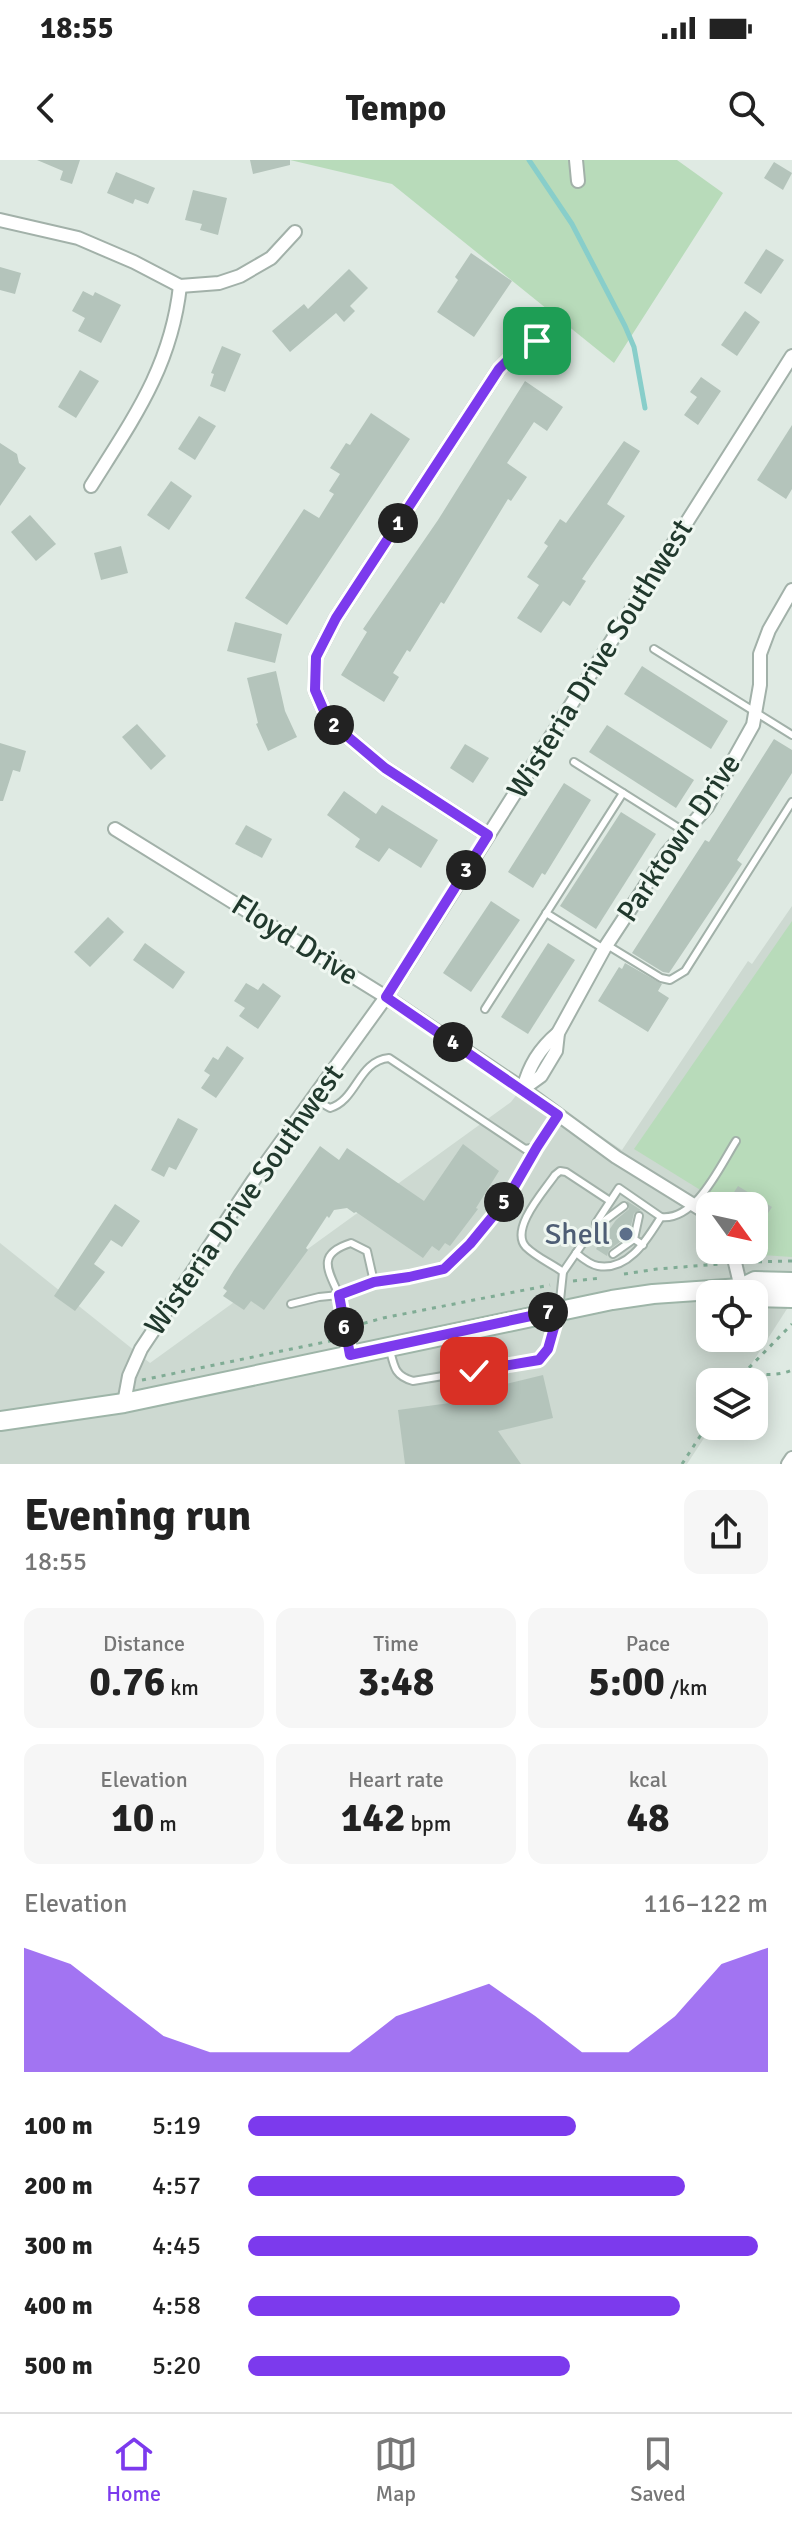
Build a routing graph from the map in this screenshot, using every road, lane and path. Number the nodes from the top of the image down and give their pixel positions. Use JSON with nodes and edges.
{"nodes":[{"id":1,"x":576,"y":160,"type":"edge"},
{"id":2,"x":578,"y":181,"type":"dead end"},
{"id":3,"x":0,"y":220,"type":"edge"},
{"id":4,"x":295,"y":232,"type":"dead end"},
{"id":5,"x":180,"y":286,"type":"junction"},
{"id":6,"x":537,"y":341,"type":"dead end"},
{"id":7,"x":792,"y":356,"type":"edge"},
{"id":8,"x":91,"y":486,"type":"dead end"},
{"id":9,"x":792,"y":590,"type":"edge"},
{"id":10,"x":654,"y":649,"type":"dead end"},
{"id":11,"x":755,"y":712,"type":"junction"},
{"id":12,"x":792,"y":735,"type":"edge"},
{"id":13,"x":574,"y":762,"type":"dead end"},
{"id":14,"x":623,"y":793,"type":"junction"},
{"id":15,"x":792,"y":802,"type":"edge"},
{"id":16,"x":115,"y":829,"type":"dead end"},
{"id":17,"x":685,"y":832,"type":"junction"},
{"id":18,"x":488,"y":835,"type":"junction"},
{"id":19,"x":546,"y":913,"type":"junction"},
{"id":20,"x":606,"y":947,"type":"junction"},
{"id":21,"x":386,"y":997,"type":"junction"},
{"id":22,"x":485,"y":1009,"type":"dead end"},
{"id":23,"x":523,"y":1089,"type":"junction"},
{"id":24,"x":312,"y":1098,"type":"junction"},
{"id":25,"x":558,"y":1115,"type":"junction"},
{"id":26,"x":736,"y":1141,"type":"dead end"},
{"id":27,"x":537,"y":1147,"type":"junction"},
{"id":28,"x":610,"y":1201,"type":"junction"},
{"id":29,"x":695,"y":1205,"type":"junction"},
{"id":30,"x":624,"y":1206,"type":"dead end"},
{"id":31,"x":639,"y":1216,"type":"dead end"},
{"id":32,"x":661,"y":1217,"type":"junction"},
{"id":33,"x":600,"y":1220,"type":"junction"},
{"id":34,"x":615,"y":1220,"type":"dead end"},
{"id":35,"x":630,"y":1230,"type":"dead end"},
{"id":36,"x":604,"y":1232,"type":"dead end"},
{"id":37,"x":634,"y":1239,"type":"junction"},
{"id":38,"x":585,"y":1240,"type":"dead end"},
{"id":39,"x":621,"y":1243,"type":"dead end"},
{"id":40,"x":643,"y":1245,"type":"junction"},
{"id":41,"x":576,"y":1253,"type":"junction"},
{"id":42,"x":613,"y":1254,"type":"dead end"},
{"id":43,"x":768,"y":1259,"type":"edge"},
{"id":44,"x":792,"y":1261,"type":"edge"},
{"id":45,"x":696,"y":1262,"type":"edge"},
{"id":46,"x":563,"y":1272,"type":"junction"},
{"id":47,"x":617,"y":1275,"type":"dead end"},
{"id":48,"x":604,"y":1277,"type":"dead end"},
{"id":49,"x":768,"y":1281,"type":"edge"},
{"id":50,"x":374,"y":1282,"type":"junction"},
{"id":51,"x":564,"y":1282,"type":"junction"},
{"id":52,"x":792,"y":1282,"type":"edge"},
{"id":53,"x":696,"y":1294,"type":"edge"},
{"id":54,"x":339,"y":1295,"type":"junction"},
{"id":55,"x":768,"y":1295,"type":"edge"},
{"id":56,"x":792,"y":1298,"type":"edge"},
{"id":57,"x":291,"y":1304,"type":"dead end"},
{"id":58,"x":559,"y":1310,"type":"junction"},
{"id":59,"x":792,"y":1324,"type":"edge"},
{"id":60,"x":344,"y":1329,"type":"junction"},
{"id":61,"x":390,"y":1347,"type":"junction"},
{"id":62,"x":350,"y":1355,"type":"junction"},
{"id":63,"x":749,"y":1368,"type":"edge"},
{"id":64,"x":792,"y":1370,"type":"edge"},
{"id":65,"x":768,"y":1374,"type":"edge"},
{"id":66,"x":127,"y":1384,"type":"junction"},
{"id":67,"x":124,"y":1403,"type":"junction"},
{"id":68,"x":0,"y":1421,"type":"edge"},
{"id":69,"x":698,"y":1440,"type":"edge"},
{"id":70,"x":792,"y":1458,"type":"edge"},
{"id":71,"x":682,"y":1464,"type":"edge"},
{"id":72,"x":788,"y":1464,"type":"edge"}],
"edges":[{"from":1,"to":2,"type":"street"},
{"from":3,"to":5,"type":"street"},
{"from":4,"to":5,"type":"street"},
{"from":5,"to":8,"type":"street"},
{"from":6,"to":18,"type":"street"},
{"from":7,"to":18,"type":"street","name":"Wisteria Drive Southwest"},
{"from":9,"to":11,"type":"street","name":"Parktown Drive"},
{"from":10,"to":11,"type":"lane"},
{"from":11,"to":12,"type":"lane"},
{"from":11,"to":17,"type":"street","name":"Parktown Drive"},
{"from":13,"to":14,"type":"lane"},
{"from":14,"to":17,"type":"lane"},
{"from":14,"to":19,"type":"lane"},
{"from":15,"to":20,"type":"lane"},
{"from":16,"to":21,"type":"street","name":"Floyd Drive"},
{"from":17,"to":20,"type":"street","name":"Parktown Drive"},
{"from":18,"to":21,"type":"street","name":"Wisteria Drive Southwest"},
{"from":19,"to":20,"type":"lane"},
{"from":19,"to":22,"type":"lane"},
{"from":20,"to":23,"type":"street","name":"Parktown Drive"},
{"from":21,"to":23,"type":"street","name":"Floyd Drive"},
{"from":21,"to":24,"type":"street","name":"Wisteria Drive Southwest"},
{"from":23,"to":25,"type":"street","name":"Floyd Drive"},
{"from":24,"to":27,"type":"lane"},
{"from":24,"to":66,"type":"street","name":"Wisteria Drive Southwest"},
{"from":25,"to":27,"type":"lane"},
{"from":25,"to":29,"type":"street","name":"Floyd Drive"},
{"from":26,"to":29,"type":"lane"},
{"from":27,"to":50,"type":"lane"},
{"from":28,"to":32,"type":"lane"},
{"from":28,"to":33,"type":"lane"},
{"from":28,"to":46,"type":"lane"},
{"from":29,"to":32,"type":"lane"},
{"from":30,"to":33,"type":"lane"},
{"from":31,"to":37,"type":"lane"},
{"from":32,"to":40,"type":"lane"},
{"from":33,"to":34,"type":"lane"},
{"from":33,"to":36,"type":"lane"},
{"from":35,"to":37,"type":"lane"},
{"from":37,"to":39,"type":"lane"},
{"from":37,"to":40,"type":"lane"},
{"from":37,"to":42,"type":"lane"},
{"from":38,"to":41,"type":"lane"},
{"from":40,"to":41,"type":"lane"},
{"from":41,"to":46,"type":"lane"},
{"from":43,"to":44,"type":"path"},
{"from":45,"to":47,"type":"path"},
{"from":46,"to":51,"type":"lane"},
{"from":48,"to":51,"type":"path"},
{"from":49,"to":52,"type":"main road"},
{"from":50,"to":54,"type":"lane"},
{"from":50,"to":54,"type":"lane"},
{"from":51,"to":58,"type":"lane"},
{"from":51,"to":60,"type":"path"},
{"from":53,"to":58,"type":"main road"},
{"from":54,"to":57,"type":"lane"},
{"from":54,"to":60,"type":"lane"},
{"from":55,"to":56,"type":"main road"},
{"from":58,"to":61,"type":"main road"},
{"from":58,"to":61,"type":"lane"},
{"from":59,"to":63,"type":"path"},
{"from":60,"to":62,"type":"lane"},
{"from":60,"to":66,"type":"path"},
{"from":61,"to":62,"type":"main road"},
{"from":62,"to":67,"type":"main road"},
{"from":64,"to":65,"type":"path"},
{"from":66,"to":67,"type":"street","name":"Wisteria Drive Southwest"},
{"from":67,"to":68,"type":"main road"},
{"from":69,"to":71,"type":"path"},
{"from":70,"to":72,"type":"street"}]}
